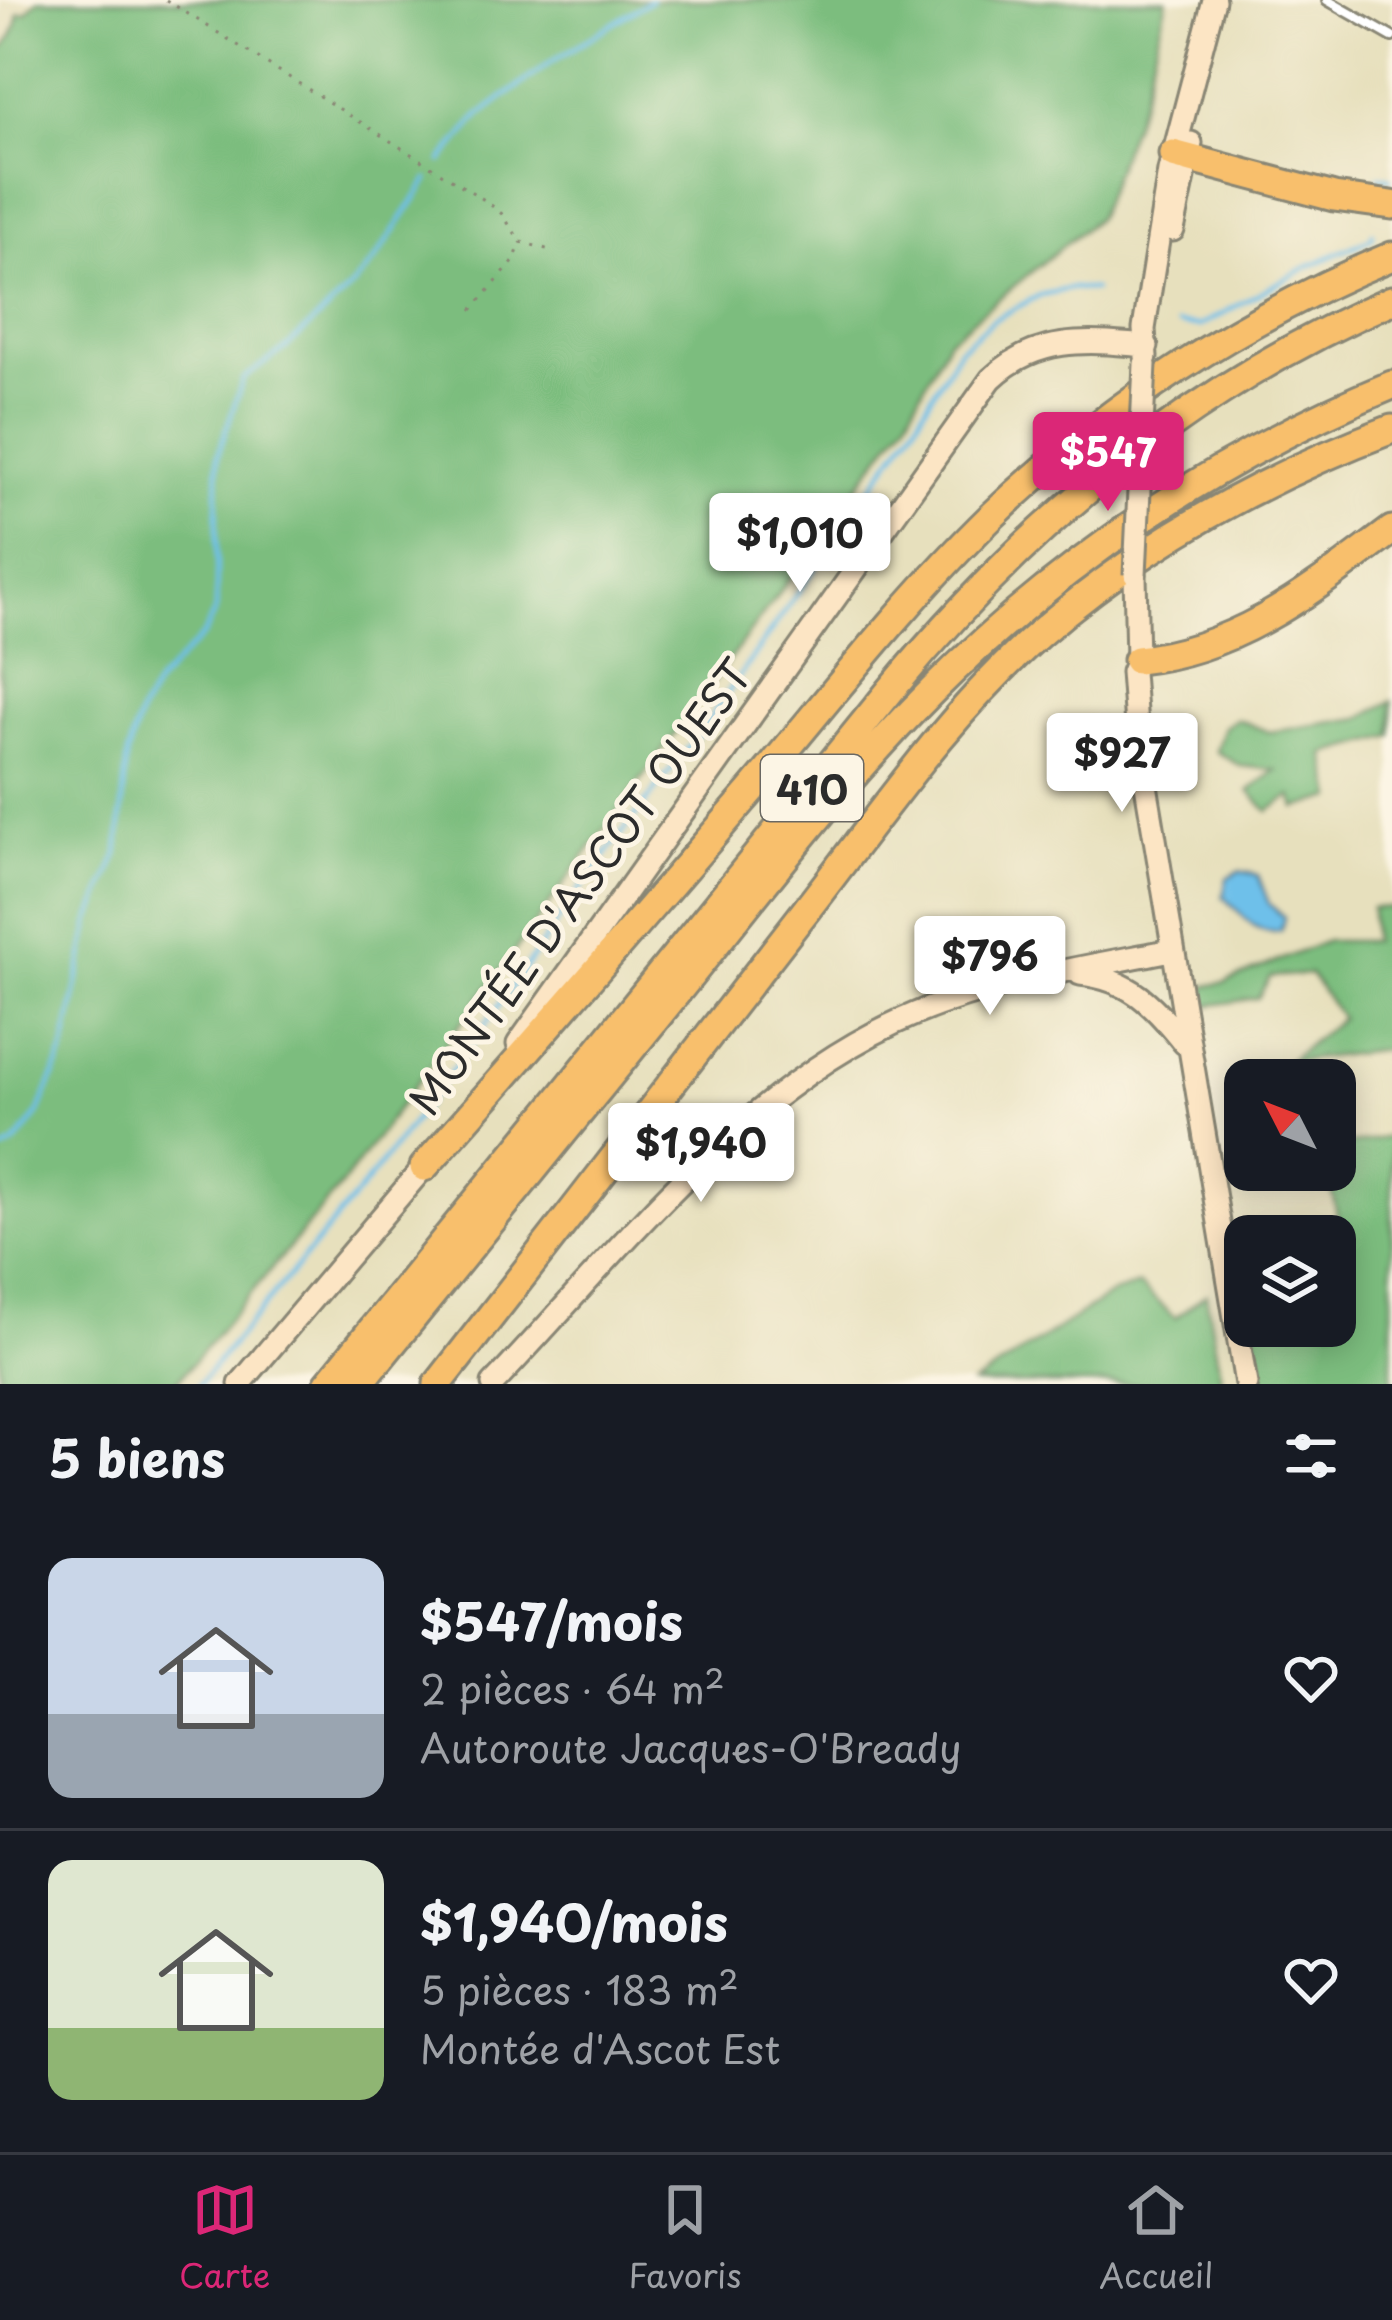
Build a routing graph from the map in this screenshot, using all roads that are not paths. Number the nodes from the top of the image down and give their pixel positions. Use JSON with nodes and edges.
{"nodes":[{"id":1,"x":1214,"y":0,"type":"edge"},
{"id":2,"x":1225,"y":0,"type":"edge"},
{"id":3,"x":1327,"y":0,"type":"edge"},
{"id":4,"x":1392,"y":37,"type":"edge"},
{"id":5,"x":1180,"y":156,"type":"junction"},
{"id":6,"x":1392,"y":205,"type":"edge"},
{"id":7,"x":1392,"y":256,"type":"edge"},
{"id":8,"x":1392,"y":300,"type":"edge"},
{"id":9,"x":1146,"y":355,"type":"junction"},
{"id":10,"x":1392,"y":385,"type":"edge"},
{"id":11,"x":1392,"y":429,"type":"edge"},
{"id":12,"x":1392,"y":530,"type":"edge"},
{"id":13,"x":1137,"y":660,"type":"junction"},
{"id":14,"x":1172,"y":950,"type":"junction"},
{"id":15,"x":1058,"y":973,"type":"junction"},
{"id":16,"x":1188,"y":1048,"type":"junction"},
{"id":17,"x":424,"y":1167,"type":"junction"},
{"id":18,"x":240,"y":1384,"type":"edge"},
{"id":19,"x":328,"y":1384,"type":"edge"},
{"id":20,"x":358,"y":1384,"type":"edge"},
{"id":21,"x":438,"y":1384,"type":"edge"},
{"id":22,"x":493,"y":1384,"type":"edge"},
{"id":23,"x":1246,"y":1384,"type":"edge"}],
"edges":[{"from":1,"to":5,"type":"street"},
{"from":2,"to":5,"type":"street"},
{"from":3,"to":4,"type":"lane"},
{"from":5,"to":6,"type":"highway"},
{"from":5,"to":9,"type":"street"},
{"from":7,"to":17,"type":"highway"},
{"from":8,"to":19,"type":"highway","number":"410"},
{"from":9,"to":13,"type":"street","bridge":true},
{"from":9,"to":17,"type":"street","name":"MONTÉE D'ASCOT OUEST"},
{"from":10,"to":20,"type":"highway","number":"410"},
{"from":11,"to":21,"type":"highway"},
{"from":12,"to":13,"type":"highway"},
{"from":13,"to":14,"type":"street"},
{"from":14,"to":15,"type":"street"},
{"from":14,"to":16,"type":"street"},
{"from":15,"to":16,"type":"street"},
{"from":15,"to":22,"type":"street"},
{"from":16,"to":23,"type":"street"},
{"from":17,"to":18,"type":"street","name":"MONTÉE D'ASCOT OUEST"}]}
